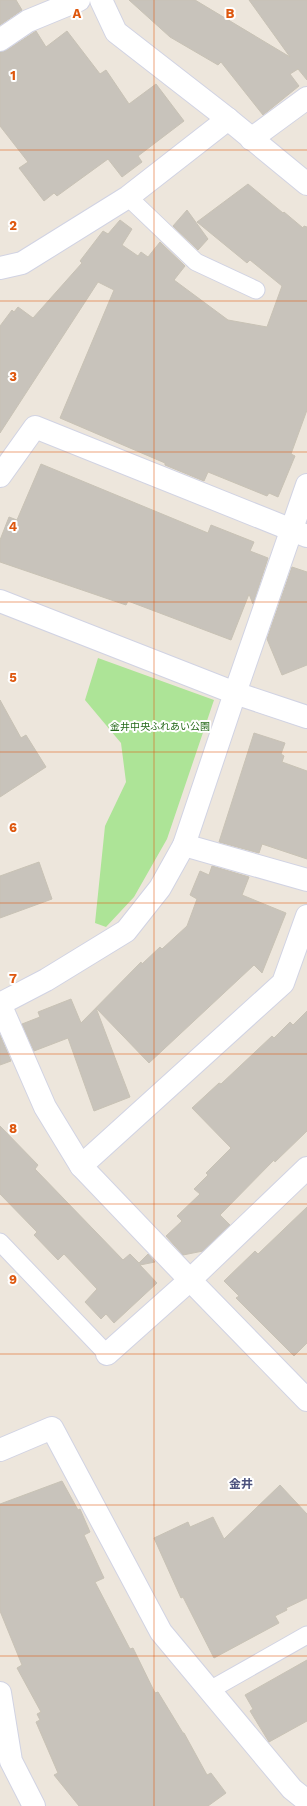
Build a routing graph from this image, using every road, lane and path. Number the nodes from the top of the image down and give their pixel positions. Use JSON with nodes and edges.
{"nodes":[{"id":1,"x":80,"y":0,"type":"edge"},
{"id":2,"x":101,"y":0,"type":"edge"},
{"id":3,"x":0,"y":40,"type":"edge"},
{"id":4,"x":307,"y":98,"type":"edge"},
{"id":5,"x":228,"y":119,"type":"junction"},
{"id":6,"x":251,"y":139,"type":"junction"},
{"id":7,"x":307,"y":184,"type":"edge"},
{"id":8,"x":128,"y":197,"type":"junction"},
{"id":9,"x":0,"y":268,"type":"edge"},
{"id":10,"x":256,"y":290,"type":"dead end"},
{"id":11,"x":0,"y":476,"type":"edge"},
{"id":12,"x":307,"y":485,"type":"edge"},
{"id":13,"x":299,"y":533,"type":"edge"},
{"id":14,"x":0,"y":601,"type":"edge"},
{"id":15,"x":234,"y":693,"type":"junction"},
{"id":16,"x":307,"y":717,"type":"edge"},
{"id":17,"x":184,"y":845,"type":"junction"},
{"id":18,"x":307,"y":880,"type":"edge"},
{"id":19,"x":307,"y":916,"type":"edge"},
{"id":20,"x":0,"y":1004,"type":"edge"},
{"id":21,"x":82,"y":1166,"type":"junction"},
{"id":22,"x":307,"y":1168,"type":"edge"},
{"id":23,"x":0,"y":1242,"type":"edge"},
{"id":24,"x":190,"y":1280,"type":"junction"},
{"id":25,"x":108,"y":1354,"type":"joint"},
{"id":26,"x":305,"y":1394,"type":"edge"},
{"id":27,"x":0,"y":1450,"type":"edge"},
{"id":28,"x":307,"y":1635,"type":"edge"},
{"id":29,"x":210,"y":1690,"type":"junction"},
{"id":30,"x":0,"y":1693,"type":"edge"},
{"id":31,"x":307,"y":1801,"type":"edge"},
{"id":32,"x":34,"y":1806,"type":"edge"}],
"edges":[{"from":1,"to":3,"type":"street"},
{"from":2,"to":5,"type":"street"},
{"from":4,"to":6,"type":"street"},
{"from":5,"to":6,"type":"street"},
{"from":5,"to":8,"type":"street"},
{"from":6,"to":7,"type":"street"},
{"from":8,"to":9,"type":"street"},
{"from":8,"to":10,"type":"lane"},
{"from":11,"to":13,"type":"street"},
{"from":12,"to":13,"type":"street"},
{"from":13,"to":15,"type":"street"},
{"from":14,"to":15,"type":"street"},
{"from":15,"to":16,"type":"street"},
{"from":15,"to":17,"type":"street"},
{"from":17,"to":18,"type":"street"},
{"from":17,"to":20,"type":"street"},
{"from":19,"to":21,"type":"street"},
{"from":20,"to":21,"type":"street"},
{"from":21,"to":24,"type":"street"},
{"from":22,"to":24,"type":"street"},
{"from":23,"to":25,"type":"lane"},
{"from":24,"to":25,"type":"street"},
{"from":24,"to":26,"type":"street"},
{"from":27,"to":29,"type":"street"},
{"from":28,"to":29,"type":"lane"},
{"from":29,"to":31,"type":"street"},
{"from":30,"to":32,"type":"street"}]}
